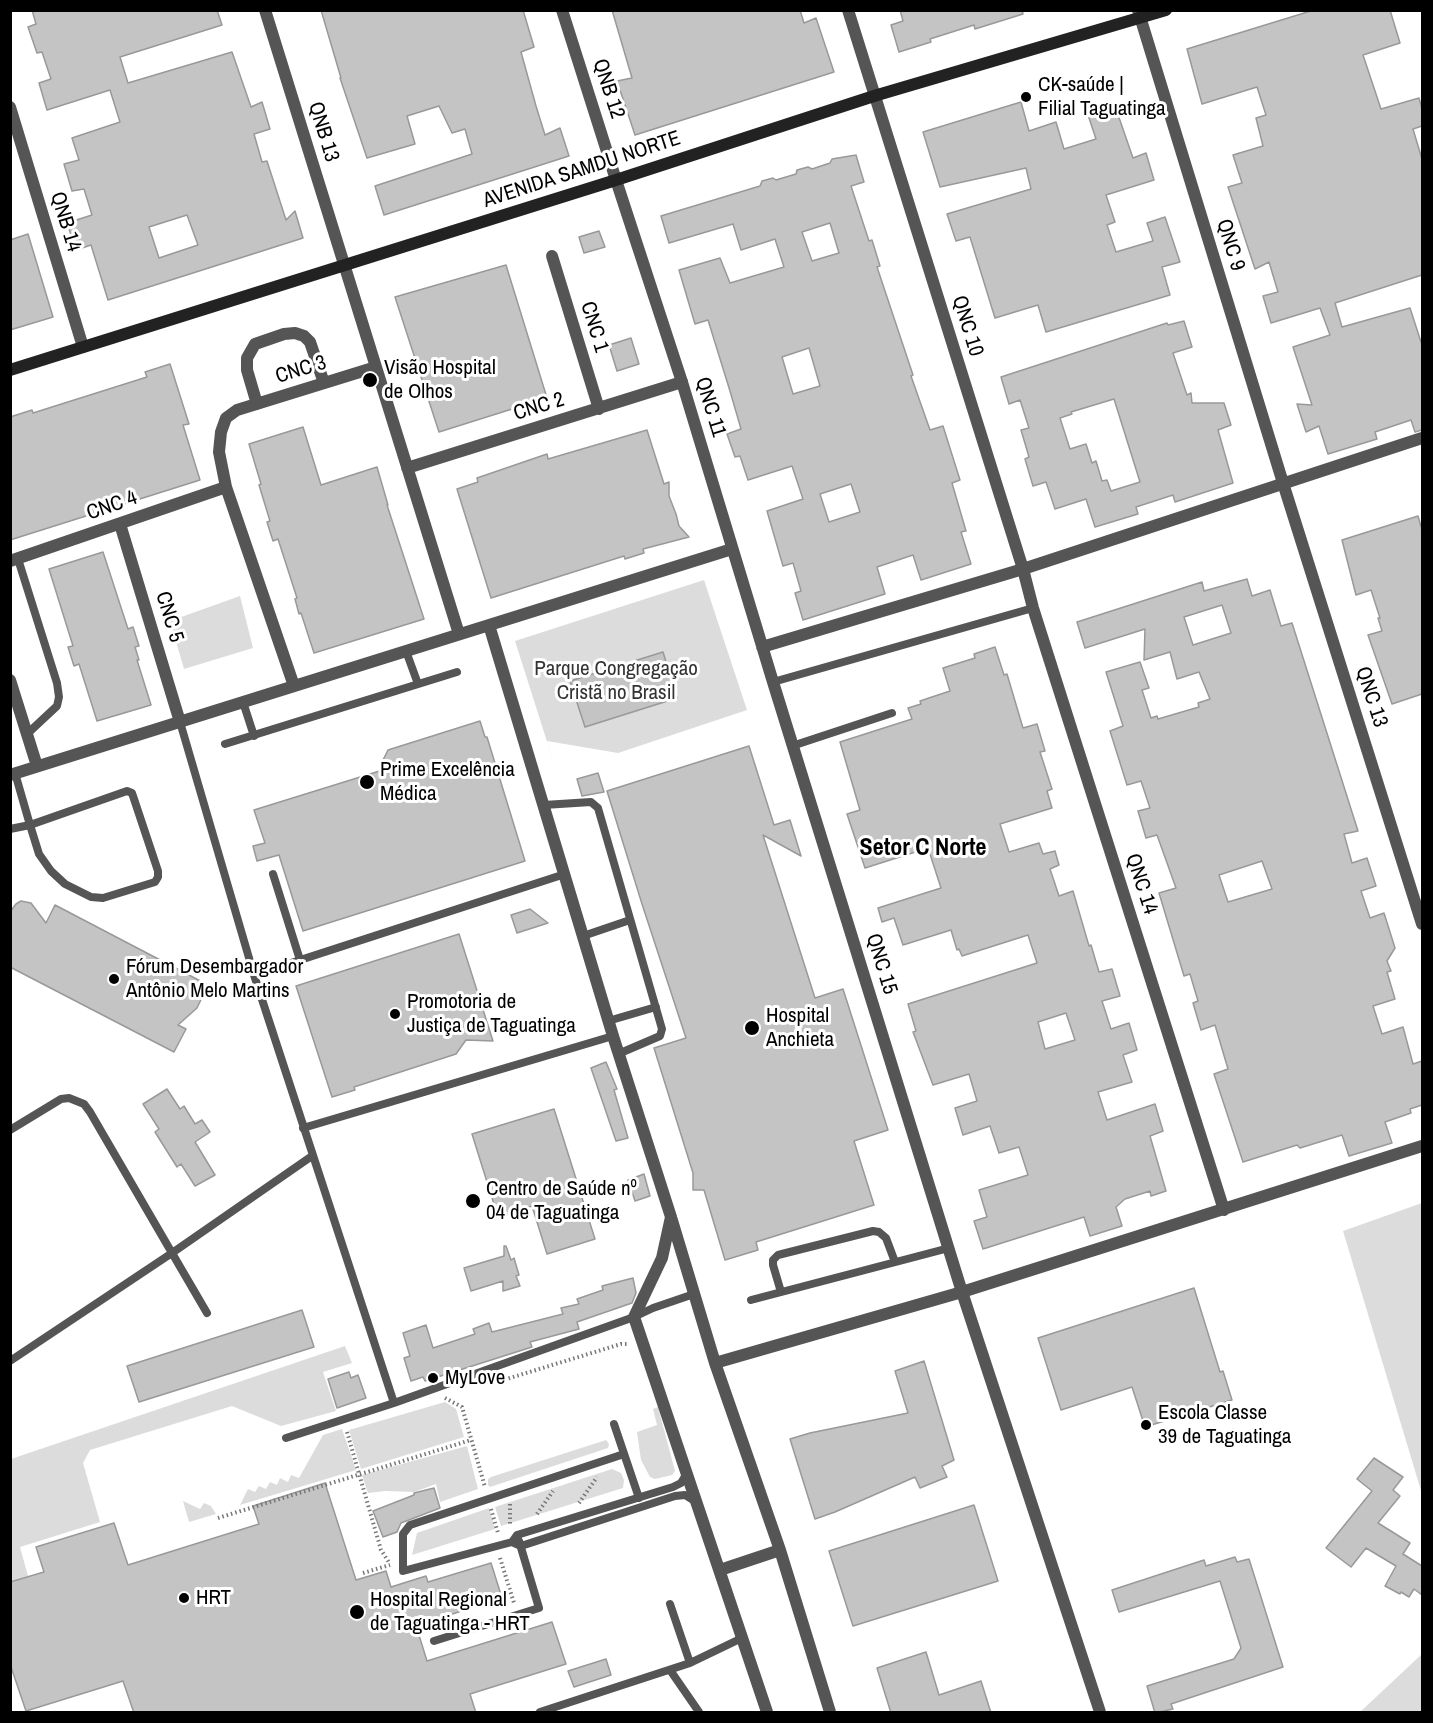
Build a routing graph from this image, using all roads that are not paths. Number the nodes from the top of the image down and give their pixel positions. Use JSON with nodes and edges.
{"nodes":[{"id":1,"x":265,"y":10,"type":"edge"},
{"id":2,"x":562,"y":10,"type":"edge"},
{"id":3,"x":848,"y":10,"type":"edge"},
{"id":4,"x":1166,"y":10,"type":"edge"},
{"id":5,"x":1139,"y":15,"type":"edge"},
{"id":6,"x":874,"y":96,"type":"junction"},
{"id":7,"x":10,"y":107,"type":"edge"},
{"id":8,"x":616,"y":180,"type":"junction"},
{"id":9,"x":552,"y":256,"type":"dead end"},
{"id":10,"x":344,"y":266,"type":"junction"},
{"id":11,"x":83,"y":347,"type":"junction"},
{"id":12,"x":376,"y":367,"type":"junction"},
{"id":13,"x":10,"y":370,"type":"edge"},
{"id":14,"x":682,"y":382,"type":"junction"},
{"id":15,"x":324,"y":383,"type":"junction"},
{"id":16,"x":257,"y":404,"type":"junction"},
{"id":17,"x":600,"y":409,"type":"junction"},
{"id":18,"x":1422,"y":438,"type":"edge"},
{"id":19,"x":407,"y":468,"type":"junction"},
{"id":20,"x":1283,"y":483,"type":"junction"},
{"id":21,"x":225,"y":487,"type":"junction"},
{"id":22,"x":120,"y":524,"type":"junction"},
{"id":23,"x":732,"y":549,"type":"junction"},
{"id":24,"x":14,"y":560,"type":"edge"},
{"id":25,"x":1023,"y":569,"type":"junction"},
{"id":26,"x":1033,"y":608,"type":"junction"},
{"id":27,"x":489,"y":625,"type":"junction"},
{"id":28,"x":459,"y":634,"type":"junction"},
{"id":29,"x":762,"y":647,"type":"junction"},
{"id":30,"x":406,"y":651,"type":"junction"},
{"id":31,"x":457,"y":672,"type":"dead end"},
{"id":32,"x":10,"y":680,"type":"edge"},
{"id":33,"x":772,"y":682,"type":"junction"},
{"id":34,"x":418,"y":684,"type":"junction"},
{"id":35,"x":294,"y":686,"type":"junction"},
{"id":36,"x":243,"y":702,"type":"junction"},
{"id":37,"x":892,"y":713,"type":"dead end"},
{"id":38,"x":180,"y":722,"type":"junction"},
{"id":39,"x":27,"y":734,"type":"junction"},
{"id":40,"x":254,"y":736,"type":"junction"},
{"id":41,"x":225,"y":744,"type":"dead end"},
{"id":42,"x":792,"y":746,"type":"junction"},
{"id":43,"x":37,"y":766,"type":"junction"},
{"id":44,"x":13,"y":774,"type":"edge"},
{"id":45,"x":544,"y":806,"type":"junction"},
{"id":46,"x":30,"y":825,"type":"junction"},
{"id":47,"x":10,"y":829,"type":"edge"},
{"id":48,"x":273,"y":874,"type":"dead end"},
{"id":49,"x":565,"y":874,"type":"junction"},
{"id":50,"x":630,"y":920,"type":"junction"},
{"id":51,"x":1422,"y":924,"type":"edge"},
{"id":52,"x":583,"y":936,"type":"junction"},
{"id":53,"x":300,"y":960,"type":"junction"},
{"id":54,"x":254,"y":975,"type":"junction"},
{"id":55,"x":656,"y":1007,"type":"junction"},
{"id":56,"x":608,"y":1021,"type":"junction"},
{"id":57,"x":612,"y":1036,"type":"junction"},
{"id":58,"x":618,"y":1054,"type":"junction"},
{"id":59,"x":303,"y":1128,"type":"junction"},
{"id":60,"x":10,"y":1130,"type":"edge"},
{"id":61,"x":1422,"y":1146,"type":"edge"},
{"id":62,"x":312,"y":1156,"type":"junction"},
{"id":63,"x":1224,"y":1210,"type":"junction"},
{"id":64,"x":671,"y":1217,"type":"junction"},
{"id":65,"x":949,"y":1248,"type":"junction"},
{"id":66,"x":172,"y":1253,"type":"junction"},
{"id":67,"x":896,"y":1262,"type":"junction"},
{"id":68,"x":781,"y":1292,"type":"junction"},
{"id":69,"x":962,"y":1292,"type":"junction"},
{"id":70,"x":694,"y":1294,"type":"junction"},
{"id":71,"x":751,"y":1300,"type":"dead end"},
{"id":72,"x":207,"y":1313,"type":"dead end"},
{"id":73,"x":634,"y":1317,"type":"junction"},
{"id":74,"x":10,"y":1361,"type":"edge"},
{"id":75,"x":715,"y":1363,"type":"junction"},
{"id":76,"x":394,"y":1403,"type":"junction"},
{"id":77,"x":614,"y":1424,"type":"dead end"},
{"id":78,"x":286,"y":1438,"type":"dead end"},
{"id":79,"x":624,"y":1454,"type":"junction"},
{"id":80,"x":687,"y":1473,"type":"junction"},
{"id":81,"x":639,"y":1497,"type":"junction"},
{"id":82,"x":697,"y":1503,"type":"junction"},
{"id":83,"x":514,"y":1539,"type":"junction"},
{"id":84,"x":521,"y":1546,"type":"junction"},
{"id":85,"x":780,"y":1550,"type":"junction"},
{"id":86,"x":720,"y":1570,"type":"junction"},
{"id":87,"x":670,"y":1604,"type":"dead end"},
{"id":88,"x":742,"y":1638,"type":"junction"},
{"id":89,"x":434,"y":1641,"type":"dead end"},
{"id":90,"x":690,"y":1664,"type":"junction"},
{"id":91,"x":670,"y":1670,"type":"junction"},
{"id":92,"x":540,"y":1713,"type":"edge"},
{"id":93,"x":699,"y":1713,"type":"edge"},
{"id":94,"x":766,"y":1713,"type":"edge"},
{"id":95,"x":830,"y":1713,"type":"edge"},
{"id":96,"x":1100,"y":1713,"type":"edge"}],
"edges":[{"from":1,"to":10,"type":"street","name":"QNB 13"},
{"from":2,"to":8,"type":"street","name":"QNB 12"},
{"from":3,"to":6,"type":"street","name":"QNC 10"},
{"from":4,"to":5,"type":"main road","name":"AVENIDA SAMDU NORTE"},
{"from":5,"to":6,"type":"main road","name":"AVENIDA SAMDU NORTE"},
{"from":5,"to":20,"type":"street","name":"QNC 9"},
{"from":6,"to":8,"type":"main road","name":"AVENIDA SAMDU NORTE"},
{"from":6,"to":25,"type":"street","name":"QNC 10"},
{"from":7,"to":11,"type":"street","name":"QNB 14"},
{"from":8,"to":10,"type":"main road","name":"AVENIDA SAMDU NORTE"},
{"from":8,"to":14,"type":"street","name":"QNC 11"},
{"from":9,"to":17,"type":"street","name":"CNC 1"},
{"from":10,"to":11,"type":"main road","name":"AVENIDA SAMDU NORTE"},
{"from":10,"to":12,"type":"street","name":"QNB 13"},
{"from":11,"to":13,"type":"main road","name":"AVENIDA SAMDU NORTE"},
{"from":12,"to":15,"type":"street","name":"CNC 3"},
{"from":12,"to":19,"type":"street","name":"QNB 13"},
{"from":14,"to":17,"type":"street","name":"CNC 2"},
{"from":14,"to":23,"type":"street","name":"QNC 11"},
{"from":15,"to":16,"type":"street","name":"CNC 3"},
{"from":15,"to":16,"type":"street"},
{"from":16,"to":21,"type":"street","name":"CNC 3"},
{"from":17,"to":19,"type":"street","name":"CNC 2"},
{"from":18,"to":20,"type":"street"},
{"from":19,"to":28,"type":"street","name":"QNB 13"},
{"from":20,"to":25,"type":"street"},
{"from":20,"to":51,"type":"street","name":"QNC 13"},
{"from":21,"to":22,"type":"street","name":"CNC 4"},
{"from":21,"to":35,"type":"street"},
{"from":22,"to":24,"type":"street","name":"CNC 4"},
{"from":22,"to":38,"type":"street","name":"CNC 5"},
{"from":23,"to":27,"type":"street"},
{"from":23,"to":29,"type":"street","name":"QNC 11"},
{"from":24,"to":39,"type":"lane"},
{"from":25,"to":26,"type":"street","name":"QNC 14"},
{"from":25,"to":29,"type":"street"},
{"from":26,"to":33,"type":"lane"},
{"from":26,"to":63,"type":"street","name":"QNC 14"},
{"from":27,"to":28,"type":"street"},
{"from":27,"to":45,"type":"street"},
{"from":28,"to":30,"type":"street"},
{"from":29,"to":33,"type":"street","name":"QNC 15"},
{"from":30,"to":34,"type":"lane"},
{"from":30,"to":35,"type":"street"},
{"from":31,"to":34,"type":"lane"},
{"from":32,"to":39,"type":"street"},
{"from":33,"to":42,"type":"street","name":"QNC 15"},
{"from":34,"to":40,"type":"lane"},
{"from":35,"to":36,"type":"street"},
{"from":36,"to":38,"type":"street"},
{"from":36,"to":40,"type":"lane"},
{"from":37,"to":42,"type":"lane"},
{"from":38,"to":43,"type":"street"},
{"from":38,"to":54,"type":"lane"},
{"from":39,"to":43,"type":"street"},
{"from":40,"to":41,"type":"lane"},
{"from":42,"to":65,"type":"street","name":"QNC 15"},
{"from":43,"to":44,"type":"street"},
{"from":44,"to":46,"type":"lane"},
{"from":45,"to":49,"type":"street"},
{"from":45,"to":50,"type":"lane"},
{"from":46,"to":46,"type":"lane"},
{"from":46,"to":47,"type":"lane"},
{"from":48,"to":53,"type":"lane"},
{"from":49,"to":52,"type":"street"},
{"from":49,"to":53,"type":"lane"},
{"from":50,"to":52,"type":"lane"},
{"from":50,"to":55,"type":"lane"},
{"from":52,"to":56,"type":"street"},
{"from":53,"to":54,"type":"lane"},
{"from":54,"to":59,"type":"lane"},
{"from":55,"to":56,"type":"lane"},
{"from":55,"to":58,"type":"lane"},
{"from":56,"to":57,"type":"street"},
{"from":57,"to":58,"type":"street"},
{"from":57,"to":59,"type":"lane"},
{"from":58,"to":64,"type":"street"},
{"from":59,"to":62,"type":"lane"},
{"from":60,"to":66,"type":"lane"},
{"from":61,"to":63,"type":"street"},
{"from":62,"to":66,"type":"lane"},
{"from":62,"to":76,"type":"lane"},
{"from":63,"to":69,"type":"street"},
{"from":64,"to":70,"type":"street"},
{"from":64,"to":73,"type":"street"},
{"from":65,"to":67,"type":"lane"},
{"from":65,"to":69,"type":"street","name":"QNC 15"},
{"from":66,"to":72,"type":"lane"},
{"from":66,"to":74,"type":"lane"},
{"from":67,"to":68,"type":"lane"},
{"from":67,"to":68,"type":"lane"},
{"from":68,"to":71,"type":"lane"},
{"from":69,"to":75,"type":"street"},
{"from":69,"to":96,"type":"street","name":"QNC 15"},
{"from":70,"to":73,"type":"lane"},
{"from":70,"to":75,"type":"street"},
{"from":73,"to":76,"type":"lane"},
{"from":73,"to":80,"type":"street"},
{"from":75,"to":85,"type":"street"},
{"from":76,"to":78,"type":"lane"},
{"from":77,"to":79,"type":"lane"},
{"from":79,"to":81,"type":"lane"},
{"from":79,"to":83,"type":"lane"},
{"from":80,"to":81,"type":"lane"},
{"from":80,"to":82,"type":"street"},
{"from":81,"to":83,"type":"lane"},
{"from":82,"to":84,"type":"lane"},
{"from":82,"to":86,"type":"street"},
{"from":83,"to":84,"type":"lane"},
{"from":84,"to":89,"type":"lane"},
{"from":85,"to":86,"type":"street"},
{"from":85,"to":95,"type":"street"},
{"from":86,"to":88,"type":"street"},
{"from":87,"to":90,"type":"lane"},
{"from":88,"to":90,"type":"lane"},
{"from":88,"to":94,"type":"street"},
{"from":90,"to":91,"type":"lane"},
{"from":91,"to":92,"type":"lane"},
{"from":91,"to":93,"type":"lane"}]}
